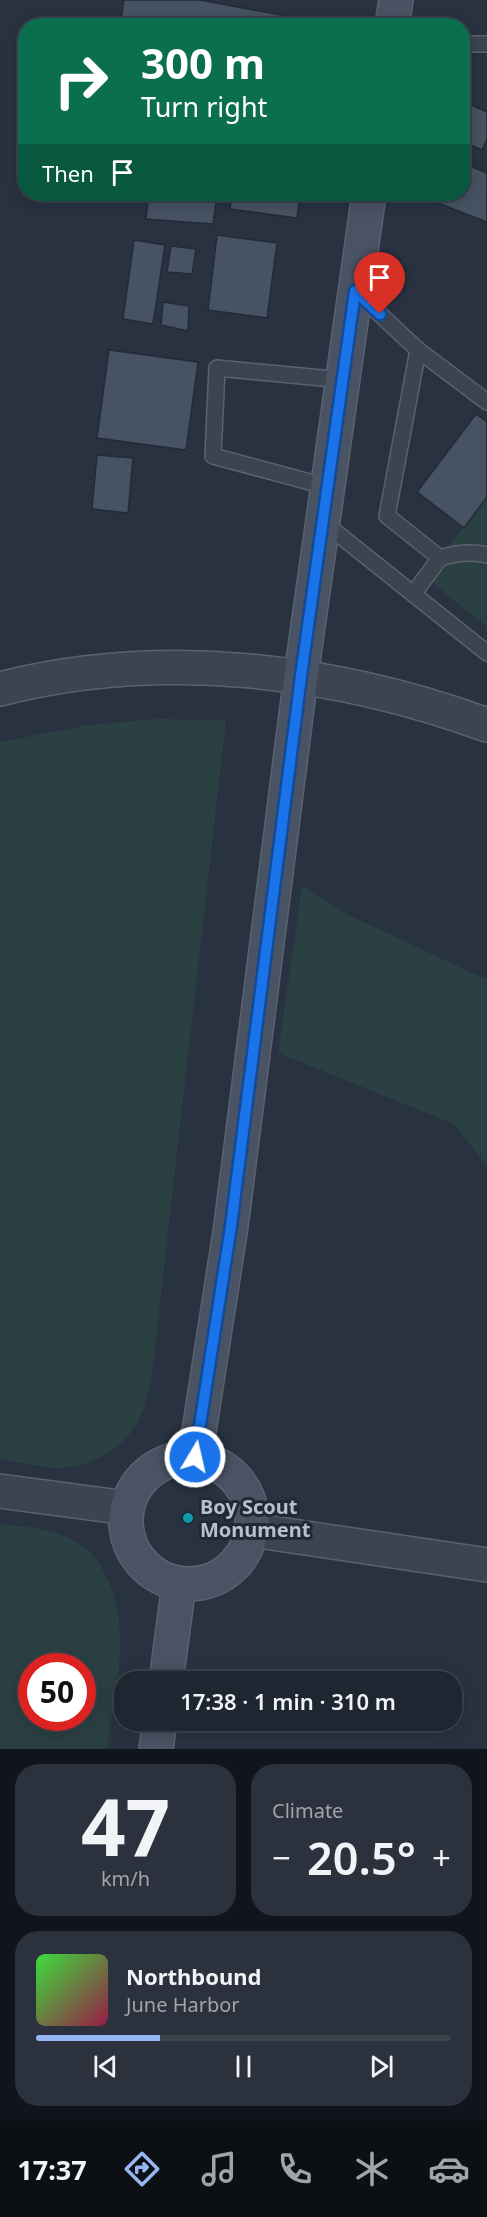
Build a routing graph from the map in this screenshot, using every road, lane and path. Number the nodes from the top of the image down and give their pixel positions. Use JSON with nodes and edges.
{"nodes":[{"id":1,"x":396,"y":0,"type":"edge"},
{"id":2,"x":393,"y":18,"type":"edge"},
{"id":3,"x":470,"y":44,"type":"edge"},
{"id":4,"x":487,"y":44,"type":"edge"},
{"id":5,"x":368,"y":201,"type":"edge"},
{"id":6,"x":355,"y":291,"type":"junction"},
{"id":7,"x":418,"y":350,"type":"junction"},
{"id":8,"x":343,"y":380,"type":"junction"},
{"id":9,"x":487,"y":402,"type":"edge"},
{"id":10,"x":328,"y":487,"type":"junction"},
{"id":11,"x":323,"y":522,"type":"junction"},
{"id":12,"x":487,"y":555,"type":"edge"},
{"id":13,"x":440,"y":558,"type":"junction"},
{"id":14,"x":414,"y":593,"type":"junction"},
{"id":15,"x":487,"y":653,"type":"edge"},
{"id":16,"x":301,"y":676,"type":"junction"},
{"id":17,"x":0,"y":689,"type":"edge"},
{"id":18,"x":487,"y":725,"type":"edge"},
{"id":19,"x":195,"y":1457,"type":"junction"},
{"id":20,"x":0,"y":1491,"type":"edge"},
{"id":21,"x":127,"y":1508,"type":"junction"},
{"id":22,"x":252,"y":1530,"type":"junction"},
{"id":23,"x":487,"y":1565,"type":"edge"},
{"id":24,"x":179,"y":1584,"type":"junction"},
{"id":25,"x":167,"y":1671,"type":"edge"},
{"id":26,"x":158,"y":1731,"type":"edge"},
{"id":27,"x":156,"y":1749,"type":"edge"}],
"edges":[{"from":1,"to":2,"type":"main road"},
{"from":3,"to":4,"type":"lane"},
{"from":5,"to":6,"type":"main road"},
{"from":6,"to":7,"type":"lane"},
{"from":6,"to":8,"type":"main road"},
{"from":7,"to":9,"type":"lane"},
{"from":7,"to":13,"type":"lane"},
{"from":8,"to":10,"type":"main road"},
{"from":8,"to":10,"type":"lane"},
{"from":10,"to":11,"type":"main road"},
{"from":11,"to":14,"type":"lane"},
{"from":11,"to":16,"type":"main road"},
{"from":12,"to":13,"type":"lane"},
{"from":13,"to":14,"type":"lane"},
{"from":14,"to":15,"type":"lane"},
{"from":16,"to":17,"type":"street"},
{"from":16,"to":18,"type":"street"},
{"from":16,"to":19,"type":"main road"},
{"from":19,"to":21,"type":"main road"},
{"from":19,"to":22,"type":"main road"},
{"from":20,"to":21,"type":"street"},
{"from":21,"to":24,"type":"main road"},
{"from":22,"to":23,"type":"street"},
{"from":22,"to":24,"type":"main road"},
{"from":24,"to":25,"type":"main road"},
{"from":26,"to":27,"type":"main road"}]}
